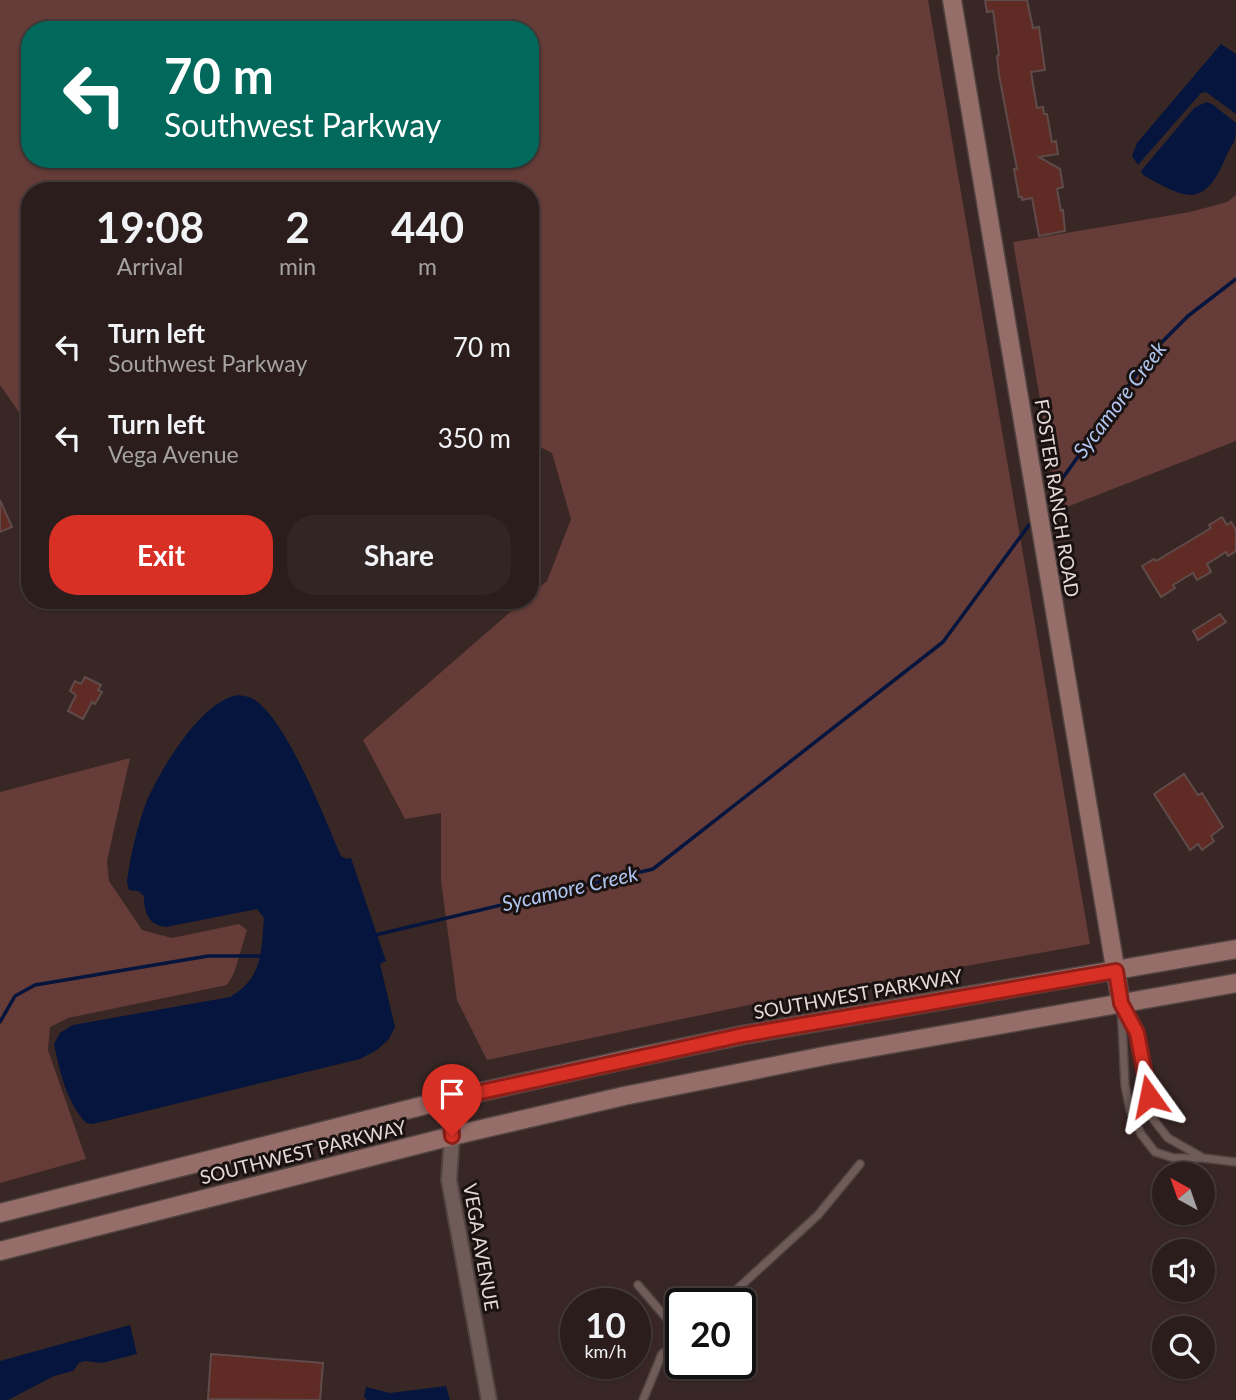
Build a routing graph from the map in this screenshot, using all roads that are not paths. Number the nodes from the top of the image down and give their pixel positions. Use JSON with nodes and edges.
{"nodes":[{"id":1,"x":952,"y":0,"type":"edge"},
{"id":2,"x":1236,"y":949,"type":"edge"},
{"id":3,"x":1116,"y":971,"type":"junction"},
{"id":4,"x":1236,"y":983,"type":"edge"},
{"id":5,"x":1121,"y":1003,"type":"junction"},
{"id":6,"x":449,"y":1099,"type":"junction"},
{"id":7,"x":452,"y":1136,"type":"junction"},
{"id":8,"x":1203,"y":1158,"type":"junction"},
{"id":9,"x":1236,"y":1162,"type":"edge"},
{"id":10,"x":860,"y":1164,"type":"dead end"},
{"id":11,"x":0,"y":1213,"type":"edge"},
{"id":12,"x":0,"y":1251,"type":"edge"},
{"id":13,"x":638,"y":1286,"type":"dead end"},
{"id":14,"x":738,"y":1288,"type":"edge"},
{"id":15,"x":665,"y":1319,"type":"edge"},
{"id":16,"x":665,"y":1352,"type":"edge"},
{"id":17,"x":489,"y":1400,"type":"edge"},
{"id":18,"x":643,"y":1400,"type":"edge"}],
"edges":[{"from":1,"to":3,"type":"main road","name":"FOSTER RANCH ROAD"},
{"from":2,"to":3,"type":"main road","name":"SOUTHWEST PARKWAY"},
{"from":3,"to":5,"type":"main road","name":"FOSTER RANCH ROAD"},
{"from":3,"to":6,"type":"main road","name":"SOUTHWEST PARKWAY"},
{"from":4,"to":5,"type":"main road","name":"SOUTHWEST PARKWAY"},
{"from":5,"to":7,"type":"main road","name":"SOUTHWEST PARKWAY"},
{"from":5,"to":8,"type":"lane"},
{"from":5,"to":8,"type":"lane"},
{"from":6,"to":7,"type":"street","name":"VEGA AVENUE"},
{"from":6,"to":11,"type":"main road","name":"SOUTHWEST PARKWAY"},
{"from":7,"to":12,"type":"main road","name":"SOUTHWEST PARKWAY"},
{"from":7,"to":17,"type":"street","name":"VEGA AVENUE"},
{"from":8,"to":9,"type":"lane"},
{"from":10,"to":14,"type":"lane"},
{"from":13,"to":15,"type":"lane"},
{"from":16,"to":18,"type":"lane"}]}
